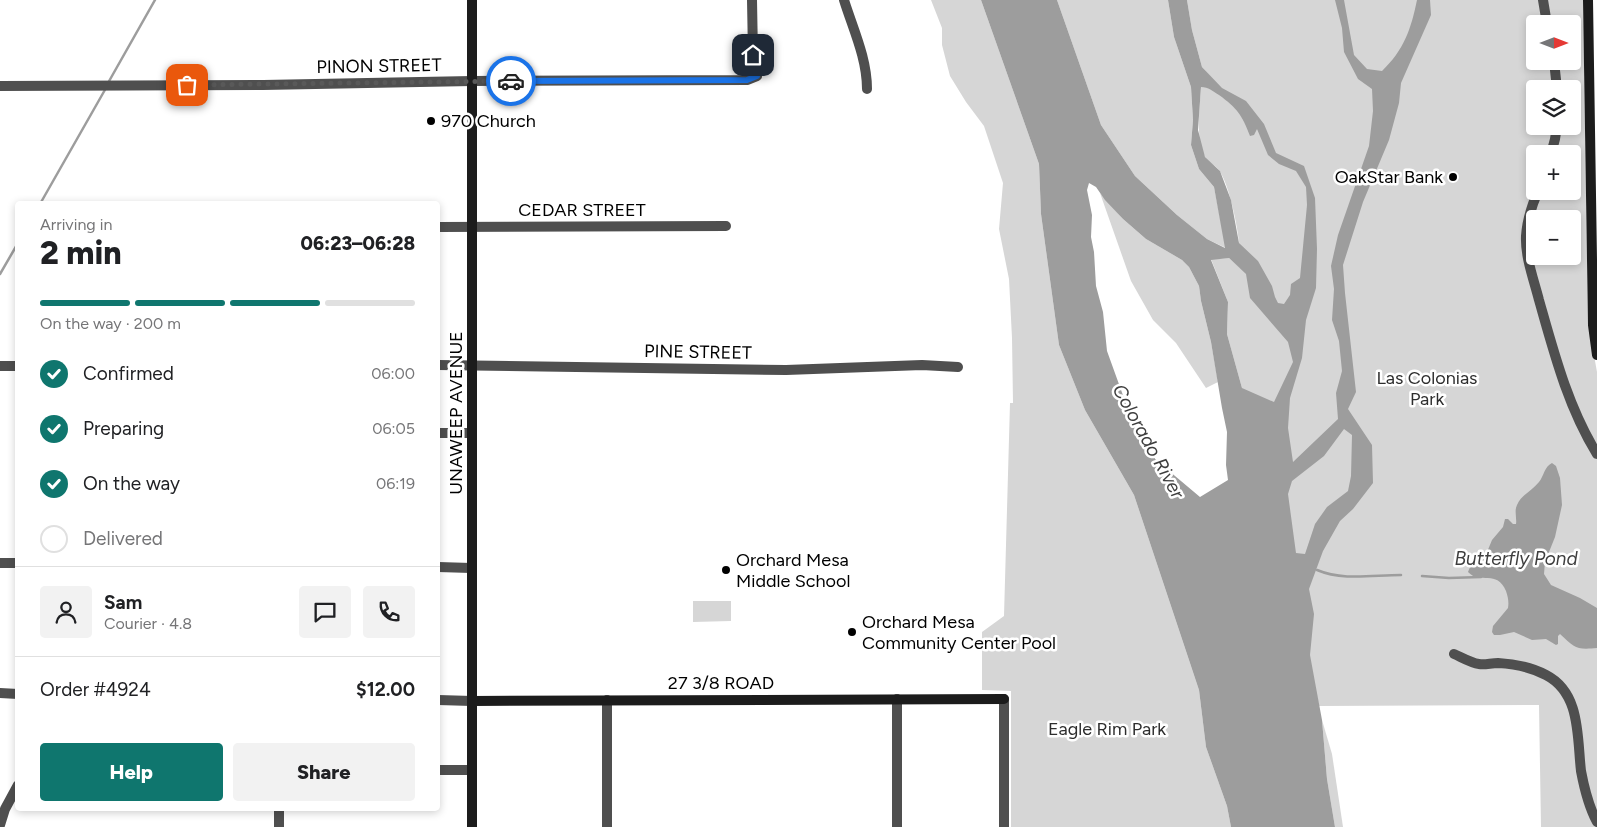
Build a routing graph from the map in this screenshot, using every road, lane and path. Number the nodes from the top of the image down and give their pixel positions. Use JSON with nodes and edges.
{"nodes":[{"id":1,"x":472,"y":0,"type":"edge"},
{"id":2,"x":752,"y":0,"type":"edge"},
{"id":3,"x":844,"y":0,"type":"edge"},
{"id":4,"x":1543,"y":0,"type":"edge"},
{"id":5,"x":1588,"y":0,"type":"edge"},
{"id":6,"x":1546,"y":15,"type":"edge"},
{"id":7,"x":472,"y":81,"type":"junction"},
{"id":8,"x":0,"y":86,"type":"edge"},
{"id":9,"x":868,"y":89,"type":"dead end"},
{"id":10,"x":1534,"y":200,"type":"edge"},
{"id":11,"x":726,"y":226,"type":"dead end"},
{"id":12,"x":440,"y":227,"type":"edge"},
{"id":13,"x":472,"y":227,"type":"junction"},
{"id":14,"x":1597,"y":355,"type":"edge"},
{"id":15,"x":440,"y":365,"type":"edge"},
{"id":16,"x":472,"y":365,"type":"junction"},
{"id":17,"x":0,"y":366,"type":"edge"},
{"id":18,"x":15,"y":366,"type":"edge"},
{"id":19,"x":958,"y":368,"type":"dead end"},
{"id":20,"x":472,"y":432,"type":"junction"},
{"id":21,"x":440,"y":433,"type":"edge"},
{"id":22,"x":1597,"y":454,"type":"edge"},
{"id":23,"x":15,"y":563,"type":"edge"},
{"id":24,"x":0,"y":564,"type":"edge"},
{"id":25,"x":440,"y":567,"type":"edge"},
{"id":26,"x":471,"y":568,"type":"junction"},
{"id":27,"x":1454,"y":654,"type":"dead end"},
{"id":28,"x":0,"y":693,"type":"edge"},
{"id":29,"x":15,"y":694,"type":"edge"},
{"id":30,"x":897,"y":699,"type":"junction"},
{"id":31,"x":1004,"y":699,"type":"joint"},
{"id":32,"x":440,"y":700,"type":"edge"},
{"id":33,"x":472,"y":700,"type":"junction"},
{"id":34,"x":607,"y":700,"type":"junction"},
{"id":35,"x":440,"y":770,"type":"edge"},
{"id":36,"x":472,"y":770,"type":"junction"},
{"id":37,"x":15,"y":790,"type":"edge"},
{"id":38,"x":279,"y":811,"type":"edge"},
{"id":39,"x":1595,"y":818,"type":"edge"},
{"id":40,"x":0,"y":825,"type":"edge"},
{"id":41,"x":279,"y":827,"type":"edge"},
{"id":42,"x":472,"y":827,"type":"edge"},
{"id":43,"x":607,"y":827,"type":"edge"},
{"id":44,"x":897,"y":827,"type":"edge"},
{"id":45,"x":1004,"y":827,"type":"edge"},
{"id":46,"x":1591,"y":827,"type":"edge"}],
"edges":[{"from":1,"to":7,"type":"main road","name":"UNAWEEP AVENUE"},
{"from":2,"to":7,"type":"street","name":"PINON STREET"},
{"from":3,"to":9,"type":"street"},
{"from":4,"to":6,"type":"street"},
{"from":5,"to":14,"type":"main road"},
{"from":7,"to":8,"type":"street","name":"PINON STREET"},
{"from":7,"to":13,"type":"main road","name":"UNAWEEP AVENUE"},
{"from":10,"to":22,"type":"street"},
{"from":11,"to":13,"type":"street","name":"CEDAR STREET"},
{"from":12,"to":13,"type":"street","name":"CEDAR STREET"},
{"from":13,"to":16,"type":"main road","name":"UNAWEEP AVENUE"},
{"from":15,"to":16,"type":"street","name":"PINE STREET"},
{"from":16,"to":19,"type":"street","name":"PINE STREET"},
{"from":16,"to":20,"type":"main road","name":"UNAWEEP AVENUE"},
{"from":17,"to":18,"type":"street"},
{"from":20,"to":21,"type":"street"},
{"from":20,"to":26,"type":"main road","name":"UNAWEEP AVENUE"},
{"from":23,"to":24,"type":"street"},
{"from":25,"to":26,"type":"street"},
{"from":26,"to":33,"type":"main road","name":"UNAWEEP AVENUE"},
{"from":27,"to":39,"type":"street"},
{"from":28,"to":29,"type":"street"},
{"from":30,"to":31,"type":"main road","name":"27 3/8 ROAD"},
{"from":30,"to":34,"type":"main road","name":"27 3/8 ROAD"},
{"from":30,"to":44,"type":"street"},
{"from":31,"to":45,"type":"street"},
{"from":32,"to":33,"type":"street","name":"27 3/8 ROAD"},
{"from":33,"to":34,"type":"main road","name":"27 3/8 ROAD"},
{"from":33,"to":36,"type":"main road","name":"UNAWEEP AVENUE"},
{"from":34,"to":43,"type":"street"},
{"from":35,"to":36,"type":"street"},
{"from":36,"to":42,"type":"main road","name":"UNAWEEP AVENUE"},
{"from":37,"to":40,"type":"street"},
{"from":38,"to":41,"type":"street"},
{"from":39,"to":46,"type":"street"}]}
